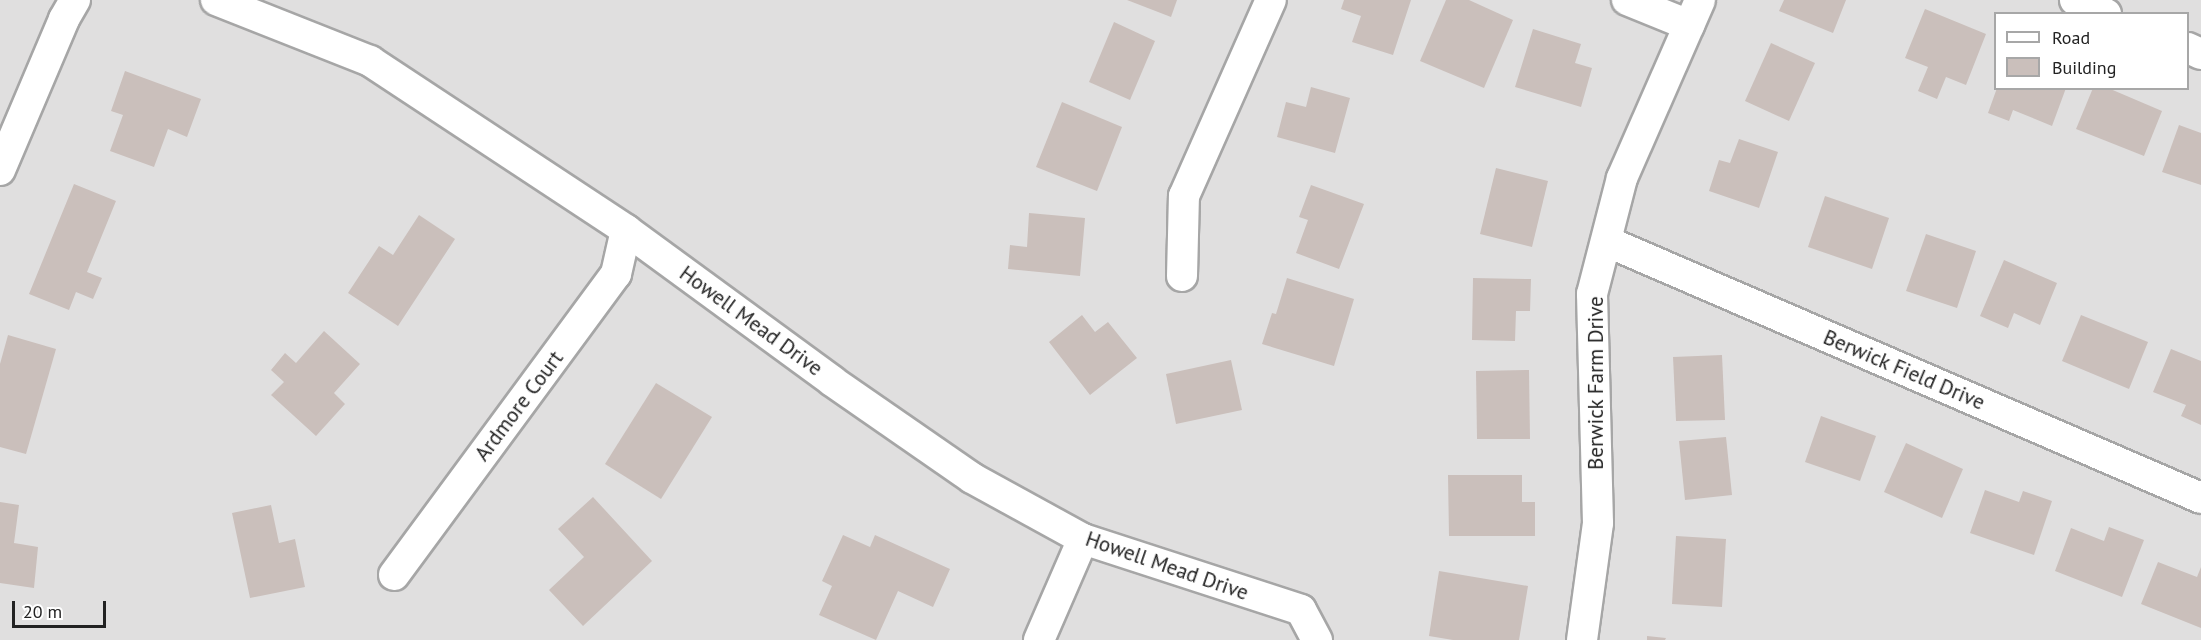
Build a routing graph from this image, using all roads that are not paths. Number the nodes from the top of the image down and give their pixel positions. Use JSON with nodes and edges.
{"nodes":[{"id":1,"x":75,"y":0,"type":"edge"},
{"id":2,"x":216,"y":0,"type":"edge"},
{"id":3,"x":1271,"y":0,"type":"edge"},
{"id":4,"x":1627,"y":0,"type":"edge"},
{"id":5,"x":2075,"y":0,"type":"edge"},
{"id":6,"x":2102,"y":12,"type":"edge"},
{"id":7,"x":1695,"y":13,"type":"edge"},
{"id":8,"x":0,"y":170,"type":"edge"},
{"id":9,"x":626,"y":230,"type":"junction"},
{"id":10,"x":1608,"y":242,"type":"junction"},
{"id":11,"x":1182,"y":276,"type":"dead end"},
{"id":12,"x":2201,"y":498,"type":"edge"},
{"id":13,"x":1083,"y":539,"type":"junction"},
{"id":14,"x":394,"y":575,"type":"dead end"},
{"id":15,"x":1039,"y":640,"type":"edge"},
{"id":16,"x":1317,"y":640,"type":"edge"},
{"id":17,"x":1582,"y":640,"type":"edge"}],
"edges":[{"from":1,"to":8,"type":"street"},
{"from":2,"to":9,"type":"street","name":"Howell Mead Drive"},
{"from":3,"to":11,"type":"street"},
{"from":4,"to":7,"type":"street"},
{"from":5,"to":6,"type":"street"},
{"from":7,"to":10,"type":"street","name":"Berwick Farm Drive"},
{"from":9,"to":13,"type":"street","name":"Howell Mead Drive"},
{"from":9,"to":14,"type":"street","name":"Ardmore Court"},
{"from":10,"to":12,"type":"street","name":"Berwick Field Drive"},
{"from":10,"to":17,"type":"street","name":"Berwick Farm Drive"},
{"from":13,"to":15,"type":"street"},
{"from":13,"to":16,"type":"street","name":"Howell Mead Drive"}]}
